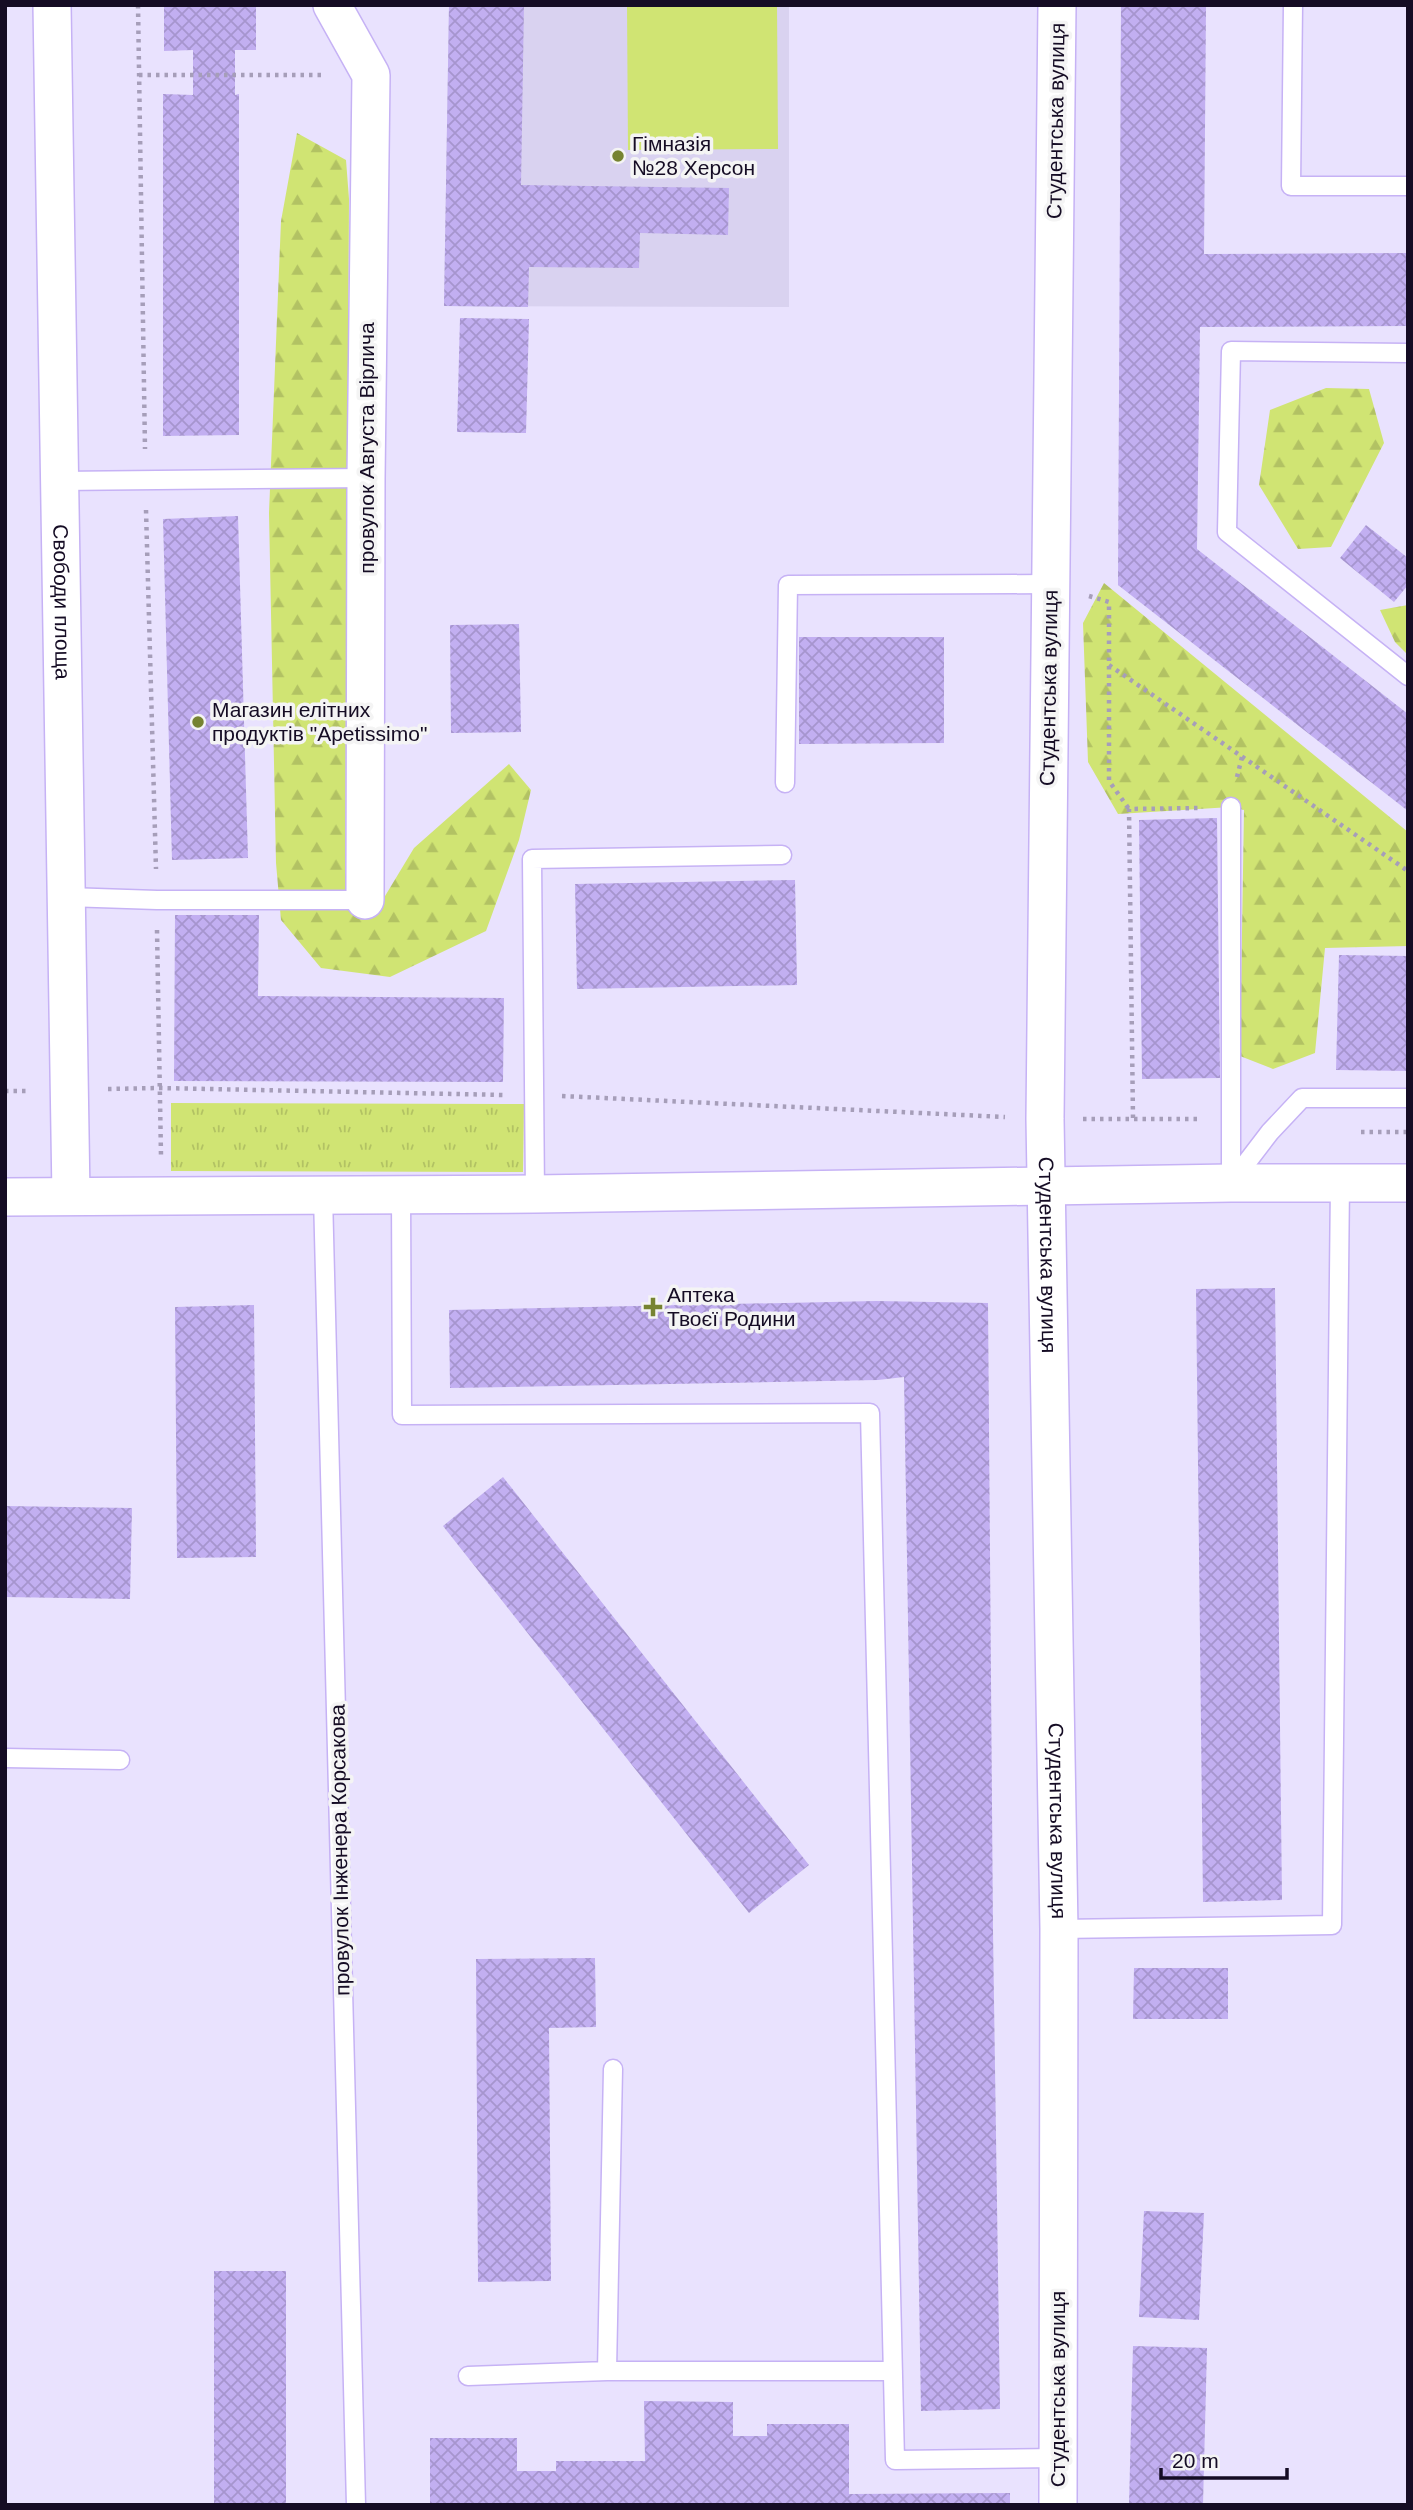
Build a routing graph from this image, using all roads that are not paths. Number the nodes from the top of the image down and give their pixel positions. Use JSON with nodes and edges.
{"nodes":[{"id":1,"x":52,"y":5,"type":"edge"},
{"id":2,"x":332,"y":5,"type":"edge"},
{"id":3,"x":1057,"y":5,"type":"edge"},
{"id":4,"x":1293,"y":5,"type":"edge"},
{"id":5,"x":1408,"y":186,"type":"edge"},
{"id":6,"x":1408,"y":353,"type":"edge"},
{"id":7,"x":366,"y":478,"type":"junction"},
{"id":8,"x":59,"y":481,"type":"junction"},
{"id":9,"x":1050,"y":584,"type":"junction"},
{"id":10,"x":1408,"y":676,"type":"edge"},
{"id":11,"x":785,"y":783,"type":"dead end"},
{"id":12,"x":1231,"y":807,"type":"road end"},
{"id":13,"x":782,"y":855,"type":"dead end"},
{"id":14,"x":67,"y":897,"type":"junction"},
{"id":15,"x":365,"y":900,"type":"joint"},
{"id":16,"x":1408,"y":1098,"type":"edge"},
{"id":17,"x":1231,"y":1183,"type":"junction"},
{"id":18,"x":1340,"y":1183,"type":"junction"},
{"id":19,"x":1408,"y":1183,"type":"edge"},
{"id":20,"x":1046,"y":1187,"type":"junction"},
{"id":21,"x":323,"y":1195,"type":"junction"},
{"id":22,"x":401,"y":1195,"type":"junction"},
{"id":23,"x":536,"y":1195,"type":"junction"},
{"id":24,"x":71,"y":1196,"type":"junction"},
{"id":25,"x":5,"y":1197,"type":"edge"},
{"id":26,"x":5,"y":1758,"type":"edge"},
{"id":27,"x":120,"y":1760,"type":"dead end"},
{"id":28,"x":1059,"y":1929,"type":"junction"},
{"id":29,"x":613,"y":2069,"type":"dead end"},
{"id":30,"x":607,"y":2371,"type":"junction"},
{"id":31,"x":893,"y":2371,"type":"junction"},
{"id":32,"x":468,"y":2376,"type":"dead end"},
{"id":33,"x":1058,"y":2458,"type":"junction"},
{"id":34,"x":356,"y":2505,"type":"edge"},
{"id":35,"x":1058,"y":2505,"type":"edge"}],
"edges":[{"from":1,"to":8,"type":"street","name":"Свободи площа"},
{"from":2,"to":7,"type":"street","name":"провулок Августа Вірлича"},
{"from":3,"to":9,"type":"street","name":"Студентська вулиця"},
{"from":4,"to":5,"type":"lane"},
{"from":6,"to":10,"type":"lane"},
{"from":7,"to":8,"type":"lane"},
{"from":7,"to":15,"type":"street","name":"провулок Августа Вірлича"},
{"from":8,"to":14,"type":"street","name":"Свободи площа"},
{"from":9,"to":11,"type":"lane"},
{"from":9,"to":20,"type":"street","name":"Студентська вулиця"},
{"from":12,"to":17,"type":"lane"},
{"from":13,"to":23,"type":"lane"},
{"from":14,"to":15,"type":"lane"},
{"from":14,"to":24,"type":"street","name":"Свободи площа"},
{"from":16,"to":17,"type":"lane"},
{"from":17,"to":18,"type":"street"},
{"from":17,"to":20,"type":"street"},
{"from":18,"to":19,"type":"street"},
{"from":18,"to":28,"type":"lane"},
{"from":20,"to":23,"type":"street"},
{"from":20,"to":28,"type":"street","name":"Студентська вулиця"},
{"from":21,"to":22,"type":"street"},
{"from":21,"to":24,"type":"street"},
{"from":21,"to":34,"type":"lane","name":"провулок Інженера Корсакова"},
{"from":22,"to":23,"type":"street"},
{"from":22,"to":31,"type":"lane"},
{"from":24,"to":25,"type":"street"},
{"from":26,"to":27,"type":"lane"},
{"from":28,"to":33,"type":"street","name":"Студентська вулиця"},
{"from":29,"to":30,"type":"lane"},
{"from":30,"to":31,"type":"lane"},
{"from":30,"to":32,"type":"lane"},
{"from":31,"to":33,"type":"lane"},
{"from":33,"to":35,"type":"street","name":"Студентська вулиця"}]}
